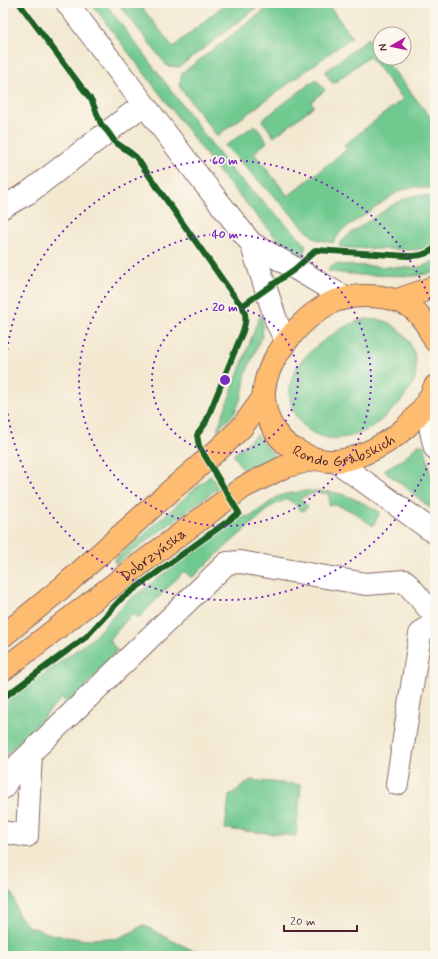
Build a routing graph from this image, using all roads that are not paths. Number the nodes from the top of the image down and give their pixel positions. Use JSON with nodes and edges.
{"nodes":[{"id":1,"x":67,"y":3,"type":"edge"},
{"id":2,"x":144,"y":104,"type":"junction"},
{"id":3,"x":3,"y":207,"type":"edge"},
{"id":4,"x":251,"y":243,"type":"junction"},
{"id":5,"x":435,"y":287,"type":"edge"},
{"id":6,"x":345,"y":298,"type":"junction"},
{"id":7,"x":397,"y":300,"type":"junction"},
{"id":8,"x":286,"y":341,"type":"junction"},
{"id":9,"x":435,"y":341,"type":"edge"},
{"id":10,"x":432,"y":393,"type":"edge"},
{"id":11,"x":264,"y":397,"type":"junction"},
{"id":12,"x":435,"y":448,"type":"edge"},
{"id":13,"x":314,"y":459,"type":"junction"},
{"id":14,"x":336,"y":461,"type":"junction"},
{"id":15,"x":435,"y":533,"type":"edge"},
{"id":16,"x":435,"y":616,"type":"edge"},
{"id":17,"x":435,"y":621,"type":"edge"},
{"id":18,"x":3,"y":636,"type":"edge"},
{"id":19,"x":3,"y":670,"type":"edge"},
{"id":20,"x":31,"y":753,"type":"junction"},
{"id":21,"x":397,"y":784,"type":"dead end"},
{"id":22,"x":3,"y":788,"type":"edge"},
{"id":23,"x":3,"y":832,"type":"edge"}],
"edges":[{"from":1,"to":2,"type":"street"},
{"from":2,"to":3,"type":"street"},
{"from":2,"to":4,"type":"street"},
{"from":4,"to":6,"type":"street"},
{"from":4,"to":8,"type":"street"},
{"from":5,"to":7,"type":"main road"},
{"from":6,"to":7,"type":"main road","name":"Rondo Grabskich"},
{"from":6,"to":8,"type":"main road","name":"Rondo Grabskich"},
{"from":7,"to":9,"type":"main road","name":"Rondo Grabskich"},
{"from":8,"to":11,"type":"main road","name":"Rondo Grabskich"},
{"from":10,"to":12,"type":"street"},
{"from":10,"to":14,"type":"main road","name":"Rondo Grabskich"},
{"from":11,"to":13,"type":"main road","name":"Rondo Grabskich"},
{"from":11,"to":18,"type":"main road"},
{"from":13,"to":14,"type":"main road","name":"Rondo Grabskich"},
{"from":13,"to":19,"type":"main road","name":"Dobrzyńska"},
{"from":14,"to":15,"type":"street"},
{"from":16,"to":20,"type":"street"},
{"from":17,"to":21,"type":"street"},
{"from":20,"to":22,"type":"street"},
{"from":20,"to":23,"type":"street"}]}
